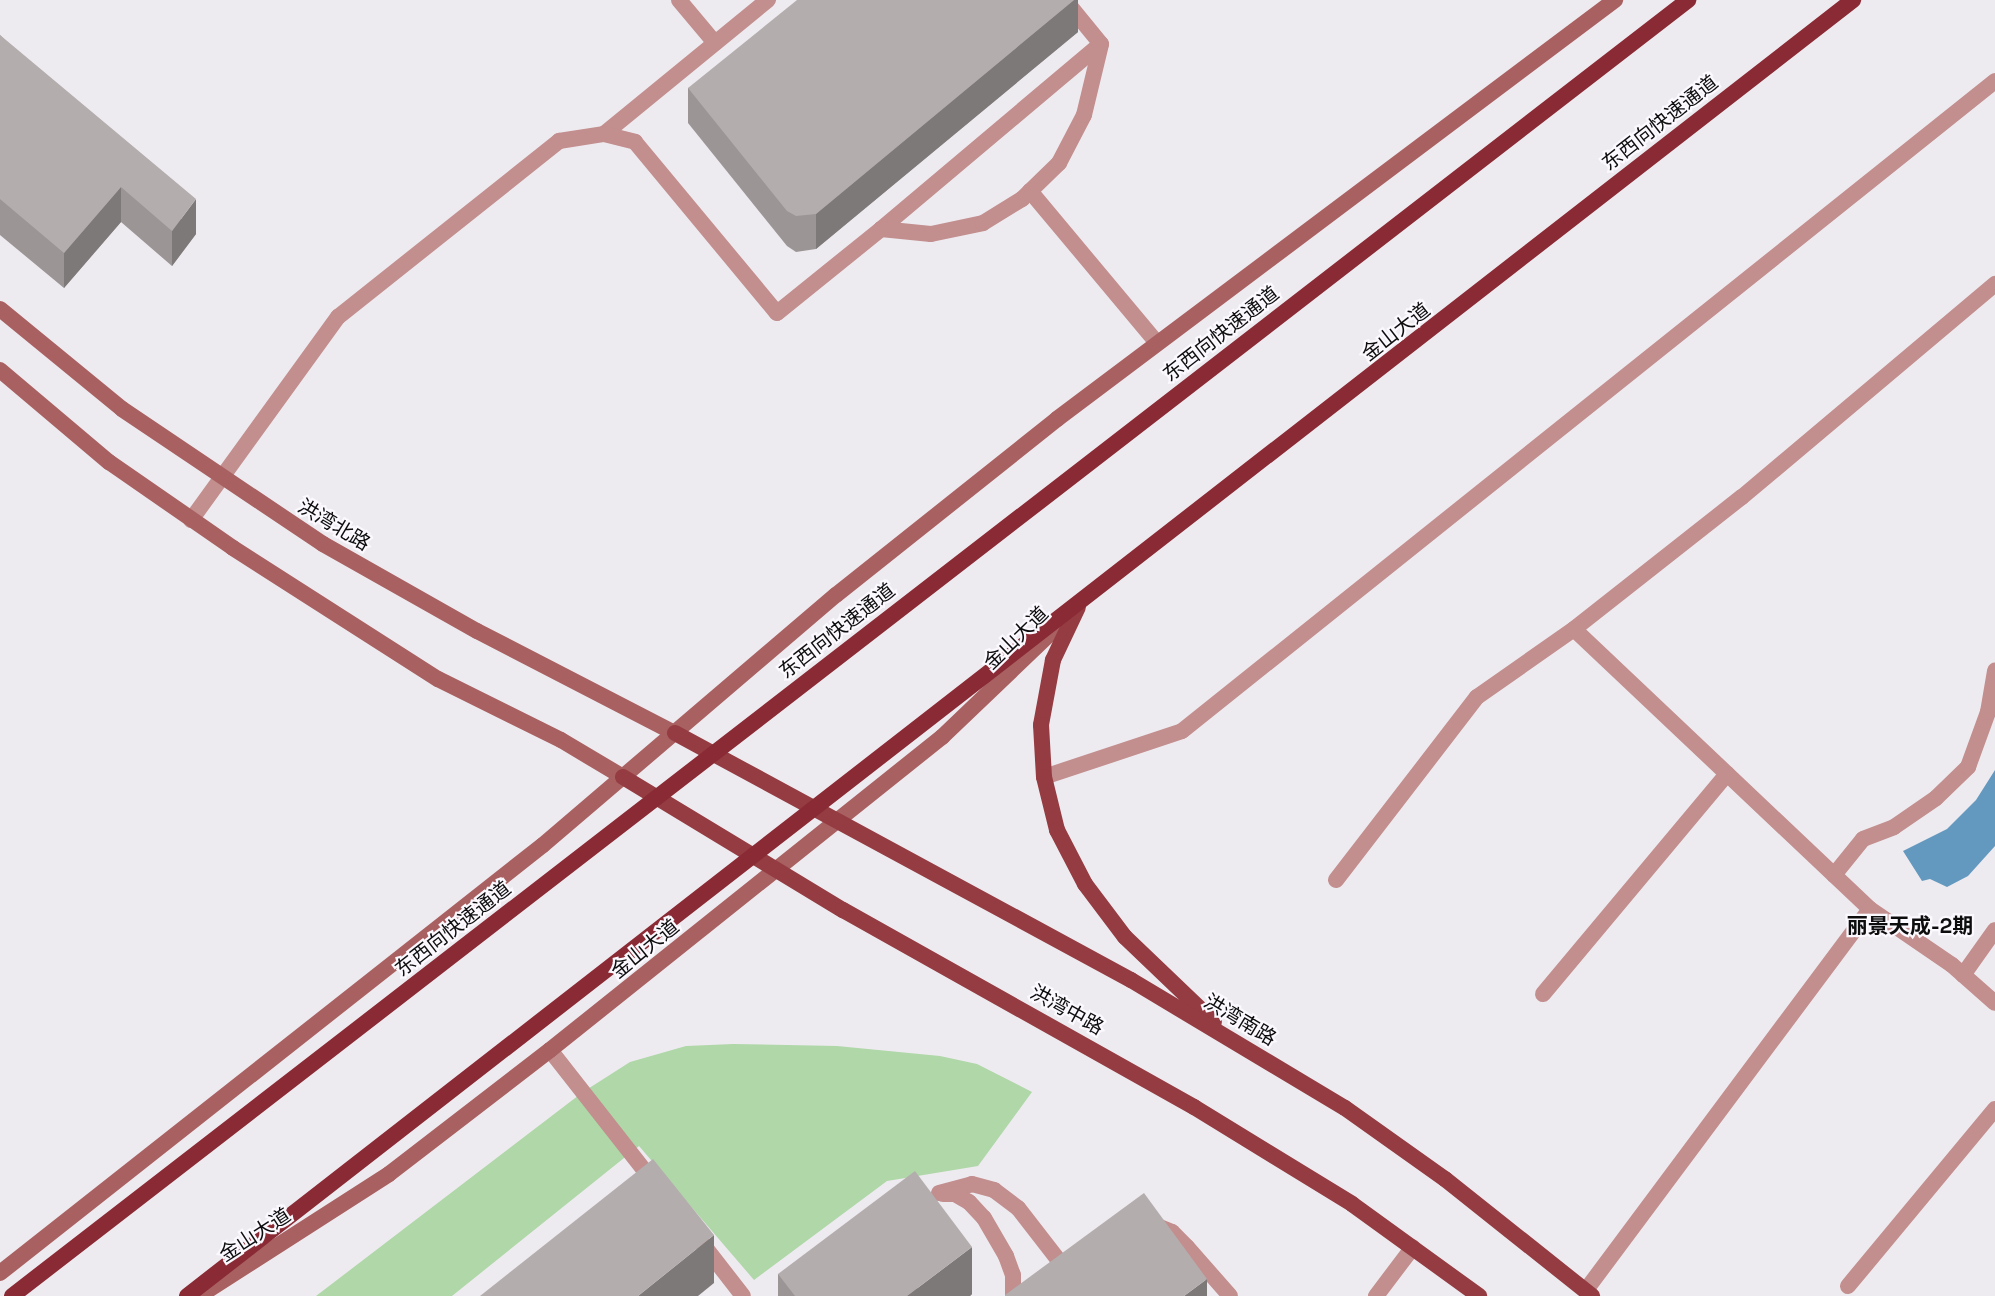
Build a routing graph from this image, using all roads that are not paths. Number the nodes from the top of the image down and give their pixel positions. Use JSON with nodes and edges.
{"nodes":[{"id":1,"x":679,"y":0,"type":"edge"},
{"id":2,"x":768,"y":0,"type":"edge"},
{"id":3,"x":1065,"y":0,"type":"edge"},
{"id":4,"x":1615,"y":0,"type":"edge"},
{"id":5,"x":1688,"y":0,"type":"edge"},
{"id":6,"x":1854,"y":0,"type":"edge"},
{"id":7,"x":715,"y":43,"type":"junction"},
{"id":8,"x":1101,"y":44,"type":"junction"},
{"id":9,"x":1995,"y":81,"type":"edge"},
{"id":10,"x":604,"y":134,"type":"junction"},
{"id":11,"x":1030,"y":191,"type":"junction"},
{"id":12,"x":881,"y":229,"type":"junction"},
{"id":13,"x":1995,"y":284,"type":"edge"},
{"id":14,"x":0,"y":309,"type":"edge"},
{"id":15,"x":1157,"y":343,"type":"junction"},
{"id":16,"x":0,"y":370,"type":"edge"},
{"id":17,"x":221,"y":478,"type":"junction"},
{"id":18,"x":191,"y":520,"type":"junction"},
{"id":19,"x":1078,"y":607,"type":"junction"},
{"id":20,"x":1574,"y":629,"type":"junction"},
{"id":21,"x":1995,"y":671,"type":"edge"},
{"id":22,"x":675,"y":733,"type":"junction"},
{"id":23,"x":1727,"y":774,"type":"junction"},
{"id":24,"x":623,"y":777,"type":"junction"},
{"id":25,"x":1044,"y":777,"type":"junction"},
{"id":26,"x":840,"y":820,"type":"junction"},
{"id":27,"x":776,"y":871,"type":"junction"},
{"id":28,"x":1834,"y":875,"type":"junction"},
{"id":29,"x":1336,"y":880,"type":"dead end"},
{"id":30,"x":1870,"y":909,"type":"junction"},
{"id":31,"x":1995,"y":930,"type":"edge"},
{"id":32,"x":1964,"y":975,"type":"junction"},
{"id":33,"x":1543,"y":994,"type":"dead end"},
{"id":34,"x":1995,"y":1003,"type":"edge"},
{"id":35,"x":1236,"y":1043,"type":"junction"},
{"id":36,"x":550,"y":1050,"type":"junction"},
{"id":37,"x":1995,"y":1109,"type":"edge"},
{"id":38,"x":652,"y":1180,"type":"junction"},
{"id":39,"x":634,"y":1194,"type":"edge"},
{"id":40,"x":666,"y":1198,"type":"edge"},
{"id":41,"x":687,"y":1225,"type":"edge"},
{"id":42,"x":1139,"y":1229,"type":"edge"},
{"id":43,"x":1413,"y":1247,"type":"junction"},
{"id":44,"x":1081,"y":1270,"type":"edge"},
{"id":45,"x":0,"y":1273,"type":"edge"},
{"id":46,"x":1848,"y":1286,"type":"dead end"},
{"id":47,"x":1589,"y":1293,"type":"edge"},
{"id":48,"x":12,"y":1296,"type":"edge"},
{"id":49,"x":187,"y":1296,"type":"edge"},
{"id":50,"x":199,"y":1296,"type":"edge"},
{"id":51,"x":743,"y":1296,"type":"edge"},
{"id":52,"x":1013,"y":1296,"type":"edge"},
{"id":53,"x":1230,"y":1296,"type":"edge"},
{"id":54,"x":1376,"y":1296,"type":"edge"},
{"id":55,"x":1479,"y":1296,"type":"edge"}],
"edges":[{"from":1,"to":7,"type":"street"},
{"from":2,"to":7,"type":"street"},
{"from":3,"to":8,"type":"street"},
{"from":4,"to":15,"type":"main road"},
{"from":5,"to":48,"type":"highway","name":"东西向快速通道","bridge":true},
{"from":6,"to":19,"type":"main road","name":"金山大道"},
{"from":6,"to":49,"type":"highway","name":"东西向快速通道","bridge":true},
{"from":7,"to":10,"type":"street"},
{"from":8,"to":11,"type":"street"},
{"from":8,"to":12,"type":"street"},
{"from":9,"to":25,"type":"street"},
{"from":10,"to":12,"type":"street"},
{"from":10,"to":17,"type":"street"},
{"from":11,"to":12,"type":"street"},
{"from":11,"to":15,"type":"street"},
{"from":13,"to":20,"type":"street"},
{"from":14,"to":17,"type":"main road","name":"洪湾北路"},
{"from":15,"to":22,"type":"main road"},
{"from":16,"to":18,"type":"main road"},
{"from":17,"to":18,"type":"street"},
{"from":17,"to":22,"type":"main road","name":"洪湾北路"},
{"from":18,"to":24,"type":"main road"},
{"from":19,"to":25,"type":"main road"},
{"from":19,"to":26,"type":"main road","name":"金山大道"},
{"from":20,"to":23,"type":"street"},
{"from":20,"to":29,"type":"street"},
{"from":21,"to":28,"type":"street"},
{"from":22,"to":24,"type":"main road"},
{"from":22,"to":26,"type":"main road","name":"洪湾南路"},
{"from":23,"to":28,"type":"street"},
{"from":23,"to":33,"type":"street"},
{"from":24,"to":27,"type":"main road","name":"洪湾中路"},
{"from":24,"to":45,"type":"main road"},
{"from":25,"to":35,"type":"main road"},
{"from":26,"to":27,"type":"main road","name":"金山大道"},
{"from":26,"to":35,"type":"main road","name":"洪湾南路"},
{"from":27,"to":36,"type":"main road","name":"金山大道"},
{"from":27,"to":43,"type":"main road","name":"洪湾中路"},
{"from":28,"to":30,"type":"street"},
{"from":30,"to":32,"type":"street"},
{"from":30,"to":47,"type":"street"},
{"from":31,"to":32,"type":"street"},
{"from":32,"to":34,"type":"street"},
{"from":35,"to":47,"type":"main road","name":"洪湾南路"},
{"from":36,"to":38,"type":"street"},
{"from":36,"to":50,"type":"main road","name":"金山大道"},
{"from":37,"to":46,"type":"street"},
{"from":38,"to":39,"type":"street"},
{"from":38,"to":40,"type":"street"},
{"from":41,"to":51,"type":"street"},
{"from":42,"to":53,"type":"street"},
{"from":43,"to":54,"type":"street"},
{"from":43,"to":55,"type":"main road","name":"洪湾中路"},
{"from":44,"to":52,"type":"street"}]}
